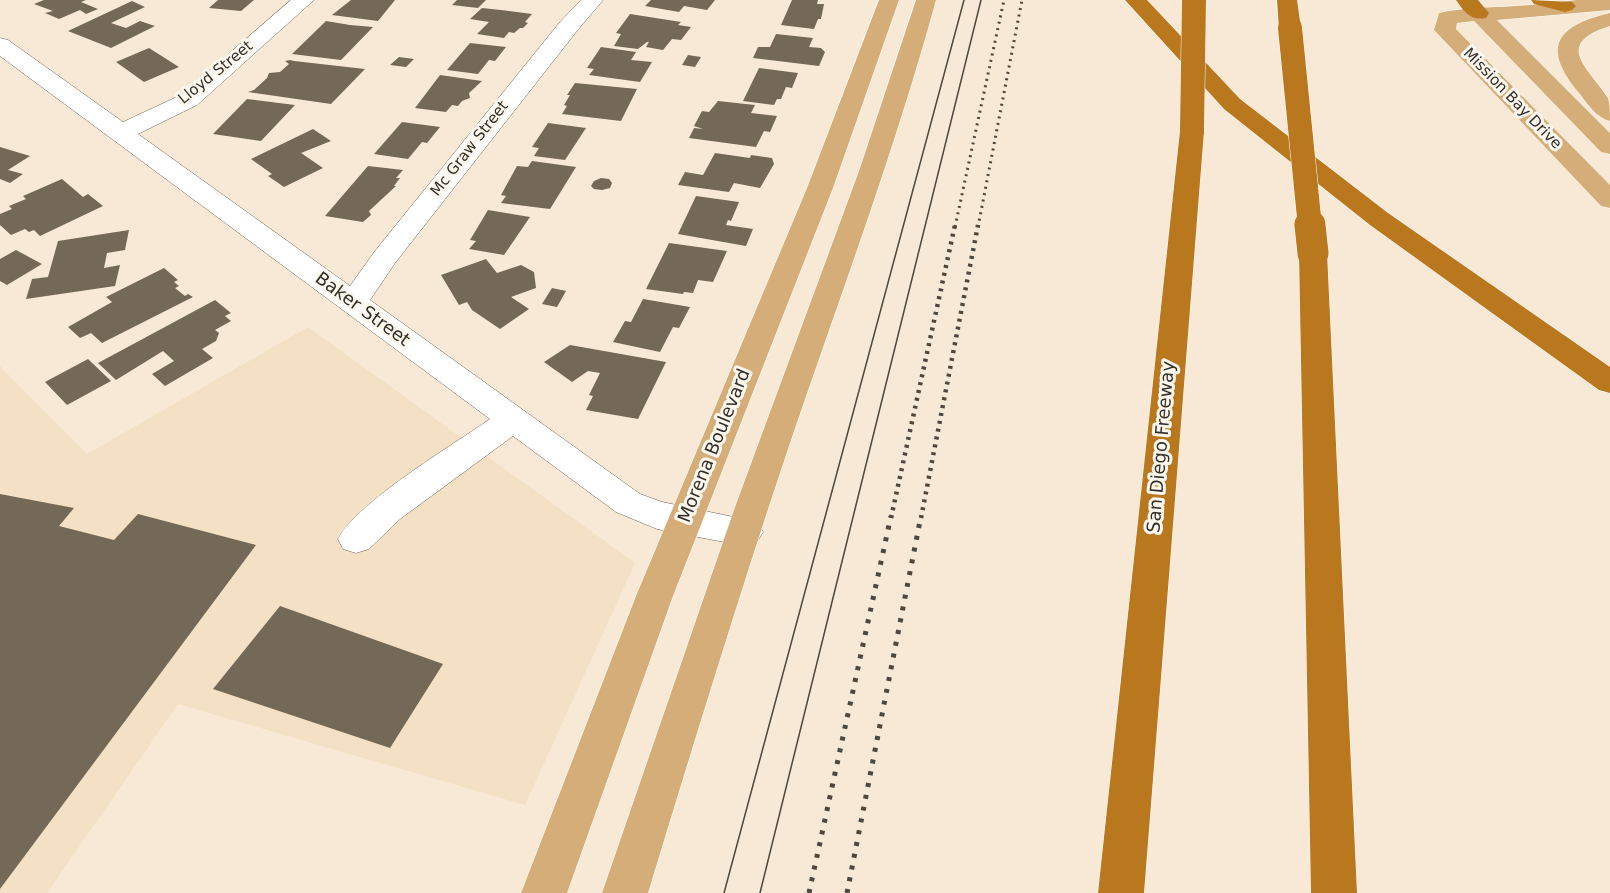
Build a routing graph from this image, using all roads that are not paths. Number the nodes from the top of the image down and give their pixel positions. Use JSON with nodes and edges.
{"nodes":[{"id":1,"x":304,"y":0,"type":"edge"},
{"id":2,"x":593,"y":0,"type":"edge"},
{"id":3,"x":889,"y":0,"type":"edge"},
{"id":4,"x":926,"y":0,"type":"edge"},
{"id":5,"x":1135,"y":0,"type":"edge"},
{"id":6,"x":1194,"y":0,"type":"edge"},
{"id":7,"x":1287,"y":0,"type":"edge"},
{"id":8,"x":1541,"y":0,"type":"edge"},
{"id":9,"x":1610,"y":4,"type":"edge"},
{"id":10,"x":1472,"y":6,"type":"edge"},
{"id":11,"x":1565,"y":6,"type":"junction"},
{"id":12,"x":1610,"y":19,"type":"edge"},
{"id":13,"x":1610,"y":31,"type":"edge"},
{"id":14,"x":1574,"y":36,"type":"junction"},
{"id":15,"x":0,"y":45,"type":"edge"},
{"id":16,"x":1610,"y":114,"type":"edge"},
{"id":17,"x":120,"y":133,"type":"junction"},
{"id":18,"x":1610,"y":147,"type":"edge"},
{"id":19,"x":1610,"y":200,"type":"edge"},
{"id":20,"x":353,"y":303,"type":"junction"},
{"id":21,"x":1610,"y":382,"type":"edge"},
{"id":22,"x":512,"y":420,"type":"junction"},
{"id":23,"x":685,"y":520,"type":"junction"},
{"id":24,"x":745,"y":532,"type":"junction"},
{"id":25,"x":356,"y":539,"type":"dead end"},
{"id":26,"x":544,"y":893,"type":"edge"},
{"id":27,"x":625,"y":893,"type":"edge"},
{"id":28,"x":1121,"y":893,"type":"edge"},
{"id":29,"x":1334,"y":893,"type":"edge"}],
"edges":[{"from":1,"to":17,"type":"street","name":"Lloyd Street"},
{"from":2,"to":20,"type":"street","name":"Mc Graw Street"},
{"from":3,"to":23,"type":"main road","name":"Morena Boulevard"},
{"from":4,"to":24,"type":"main road"},
{"from":5,"to":21,"type":"highway"},
{"from":6,"to":28,"type":"highway","name":"San Diego Freeway","bridge":true},
{"from":7,"to":29,"type":"highway","bridge":true},
{"from":8,"to":11,"type":"highway"},
{"from":9,"to":11,"type":"main road","name":"Mission Bay Drive"},
{"from":10,"to":11,"type":"main road","name":"Mission Bay Drive"},
{"from":10,"to":18,"type":"main road","name":"Mission Bay Drive"},
{"from":10,"to":19,"type":"main road","name":"Mission Bay Drive"},
{"from":12,"to":14,"type":"main road"},
{"from":13,"to":14,"type":"main road"},
{"from":14,"to":16,"type":"main road"},
{"from":15,"to":17,"type":"street","name":"Baker Street"},
{"from":17,"to":20,"type":"street","name":"Baker Street"},
{"from":20,"to":22,"type":"street","name":"Baker Street"},
{"from":22,"to":23,"type":"street","name":"Baker Street"},
{"from":22,"to":25,"type":"street"},
{"from":23,"to":24,"type":"street","name":"Baker Street"},
{"from":23,"to":26,"type":"main road","name":"Morena Boulevard"},
{"from":24,"to":27,"type":"main road"}]}
